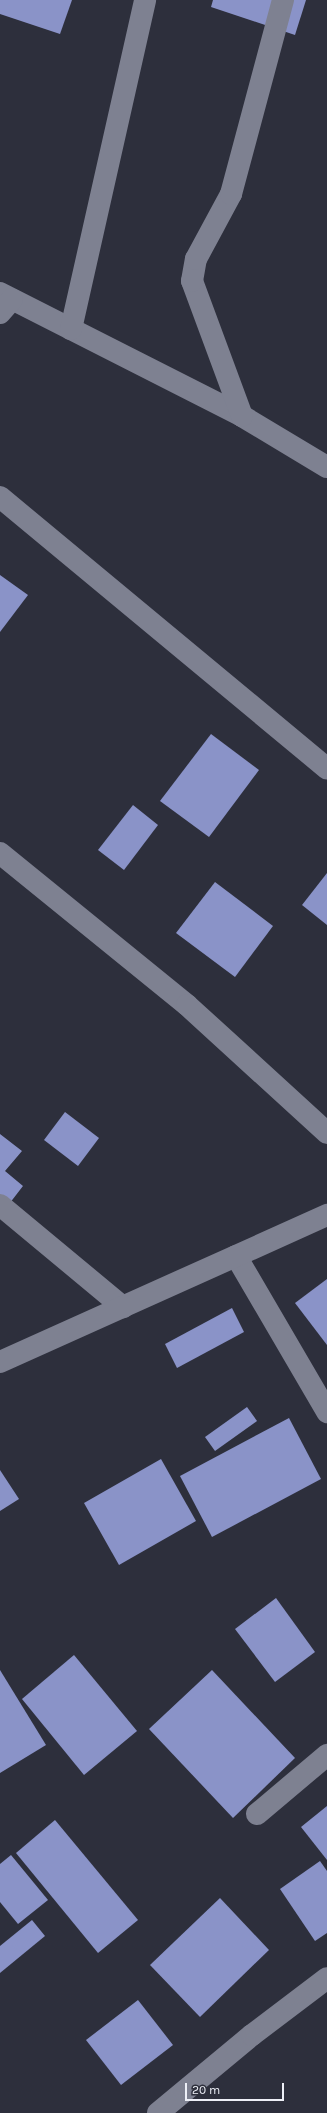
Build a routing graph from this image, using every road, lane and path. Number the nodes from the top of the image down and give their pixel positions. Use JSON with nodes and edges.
{"nodes":[{"id":1,"x":145,"y":0,"type":"edge"},
{"id":2,"x":283,"y":0,"type":"edge"},
{"id":3,"x":4,"y":301,"type":"edge"},
{"id":4,"x":71,"y":329,"type":"junction"},
{"id":5,"x":242,"y":416,"type":"junction"},
{"id":6,"x":327,"y":467,"type":"edge"},
{"id":7,"x":0,"y":497,"type":"edge"},
{"id":8,"x":327,"y":768,"type":"edge"},
{"id":9,"x":0,"y":852,"type":"edge"},
{"id":10,"x":327,"y":1133,"type":"edge"},
{"id":11,"x":0,"y":1205,"type":"edge"},
{"id":12,"x":327,"y":1215,"type":"edge"},
{"id":13,"x":236,"y":1256,"type":"junction"},
{"id":14,"x":123,"y":1307,"type":"junction"},
{"id":15,"x":0,"y":1362,"type":"edge"},
{"id":16,"x":327,"y":1412,"type":"edge"},
{"id":17,"x":327,"y":1755,"type":"edge"},
{"id":18,"x":257,"y":1814,"type":"dead end"},
{"id":19,"x":327,"y":1978,"type":"edge"},
{"id":20,"x":158,"y":2113,"type":"edge"}],
"edges":[{"from":1,"to":4,"type":"street"},
{"from":2,"to":5,"type":"street"},
{"from":3,"to":4,"type":"street"},
{"from":4,"to":5,"type":"street"},
{"from":5,"to":6,"type":"street"},
{"from":7,"to":8,"type":"street"},
{"from":9,"to":10,"type":"street"},
{"from":11,"to":14,"type":"street"},
{"from":12,"to":13,"type":"street"},
{"from":13,"to":14,"type":"street"},
{"from":13,"to":16,"type":"street"},
{"from":14,"to":15,"type":"street"},
{"from":17,"to":18,"type":"street"},
{"from":19,"to":20,"type":"street"}]}
